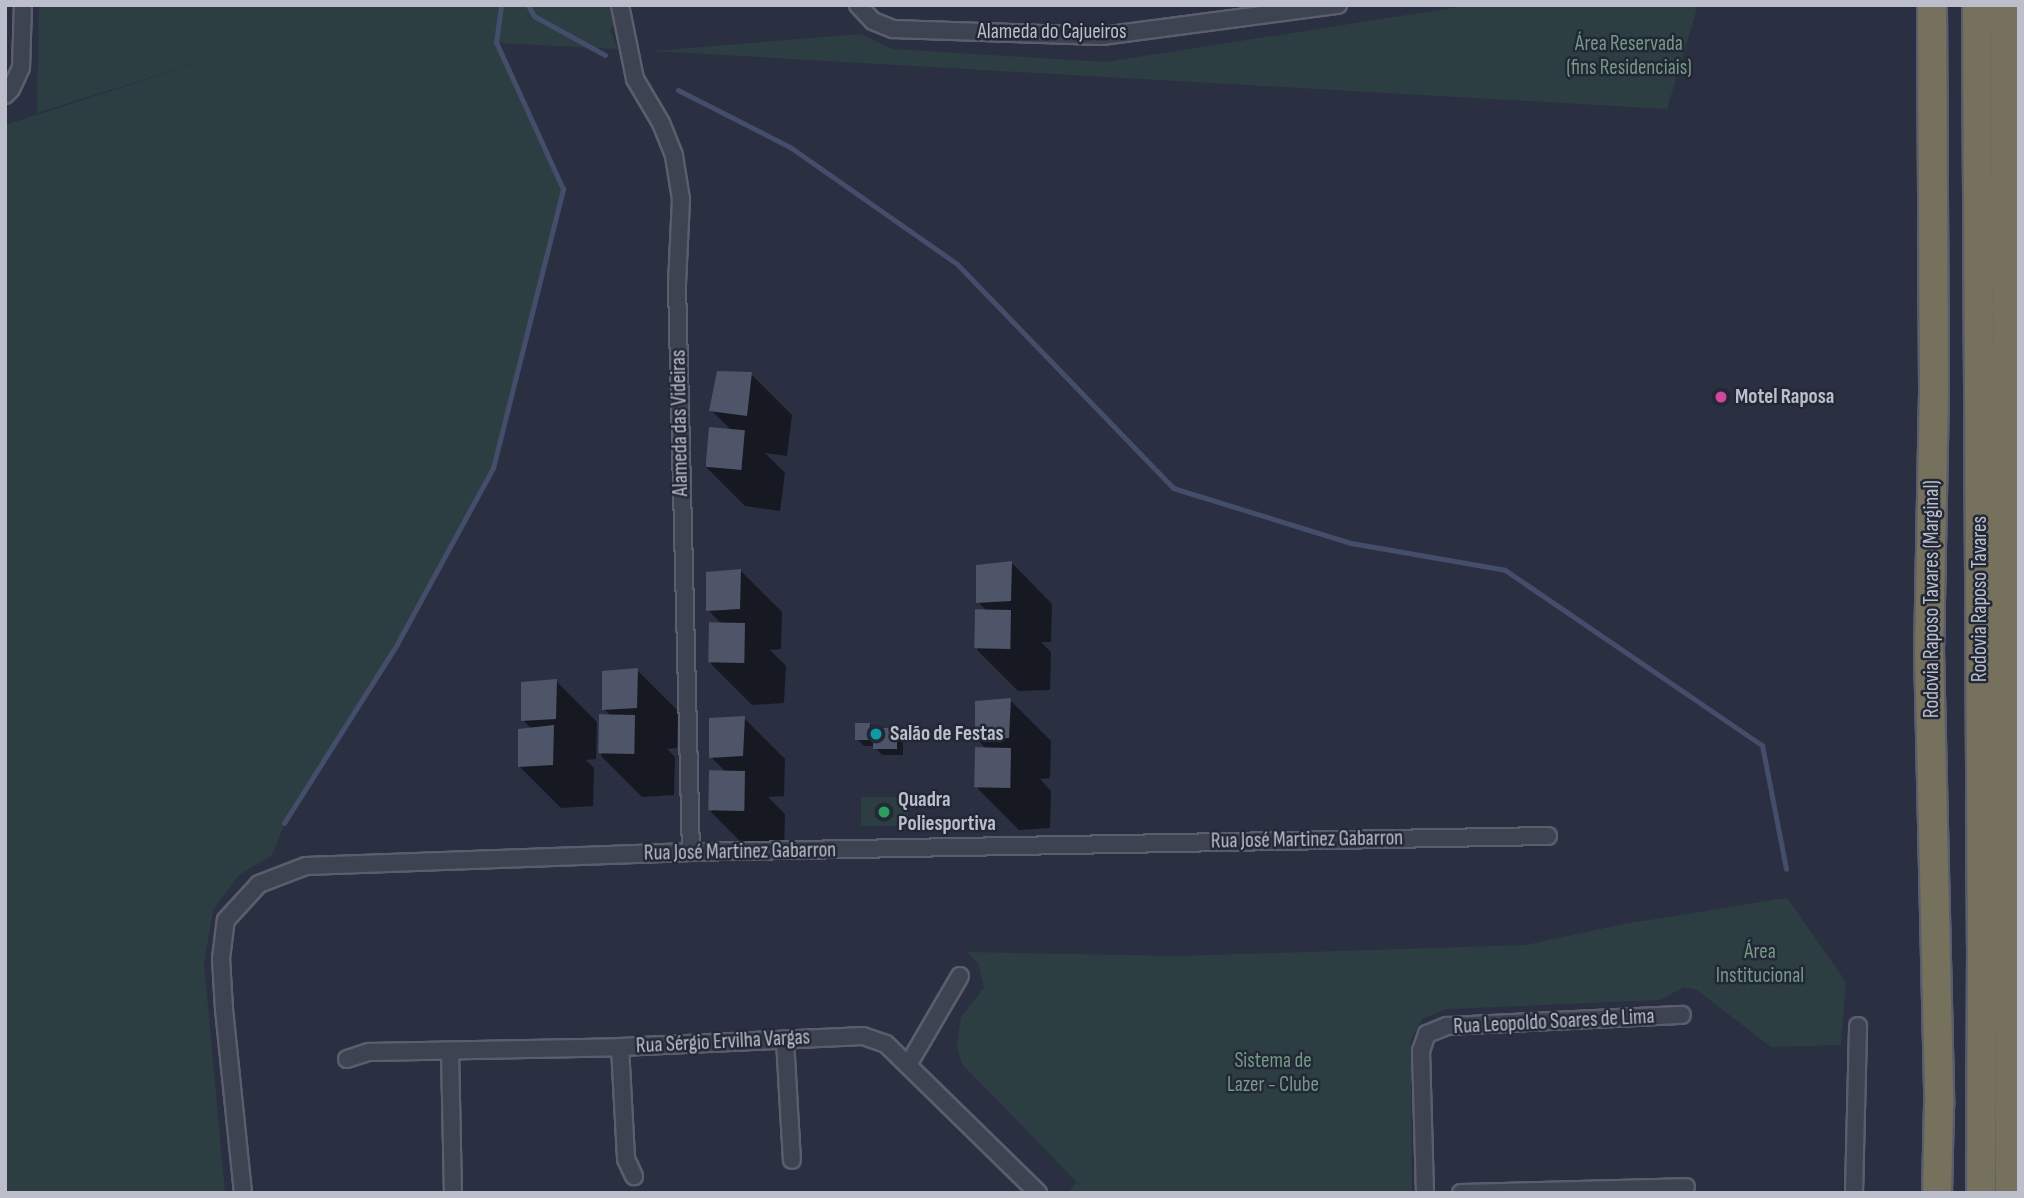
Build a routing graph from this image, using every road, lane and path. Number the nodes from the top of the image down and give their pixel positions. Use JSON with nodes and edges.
{"nodes":[{"id":1,"x":23,"y":5,"type":"edge"},
{"id":2,"x":620,"y":5,"type":"edge"},
{"id":3,"x":858,"y":5,"type":"edge"},
{"id":4,"x":1338,"y":5,"type":"edge"},
{"id":5,"x":1932,"y":5,"type":"edge"},
{"id":6,"x":1977,"y":5,"type":"edge"},
{"id":7,"x":2005,"y":5,"type":"edge"},
{"id":8,"x":8,"y":92,"type":"edge"},
{"id":9,"x":2019,"y":561,"type":"edge"},
{"id":10,"x":2007,"y":667,"type":"junction"},
{"id":11,"x":1548,"y":835,"type":"dead end"},
{"id":12,"x":691,"y":852,"type":"junction"},
{"id":13,"x":960,"y":976,"type":"dead end"},
{"id":14,"x":1682,"y":1015,"type":"dead end"},
{"id":15,"x":1858,"y":1026,"type":"dead end"},
{"id":16,"x":785,"y":1040,"type":"junction"},
{"id":17,"x":620,"y":1047,"type":"junction"},
{"id":18,"x":450,"y":1051,"type":"junction"},
{"id":19,"x":347,"y":1059,"type":"dead end"},
{"id":20,"x":908,"y":1065,"type":"junction"},
{"id":21,"x":792,"y":1160,"type":"dead end"},
{"id":22,"x":634,"y":1176,"type":"dead end"},
{"id":23,"x":1686,"y":1187,"type":"dead end"},
{"id":24,"x":243,"y":1193,"type":"edge"},
{"id":25,"x":453,"y":1193,"type":"edge"},
{"id":26,"x":1038,"y":1193,"type":"edge"},
{"id":27,"x":1425,"y":1193,"type":"edge"},
{"id":28,"x":1461,"y":1193,"type":"edge"},
{"id":29,"x":1854,"y":1193,"type":"edge"},
{"id":30,"x":1937,"y":1193,"type":"edge"},
{"id":31,"x":1981,"y":1193,"type":"edge"},
{"id":32,"x":2010,"y":1193,"type":"edge"}],
"edges":[{"from":1,"to":8,"type":"street"},
{"from":2,"to":12,"type":"street","name":"Alameda das Videiras"},
{"from":3,"to":4,"type":"street","name":"Alameda do Cajueiros"},
{"from":5,"to":30,"type":"highway","name":"Rodovia Raposo Tavares (Marginal)"},
{"from":6,"to":31,"type":"highway","name":"Rodovia Raposo Tavares"},
{"from":7,"to":10,"type":"highway","name":"Rodovia Raposo Tavares"},
{"from":9,"to":10,"type":"highway"},
{"from":10,"to":32,"type":"highway","name":"Rodovia Raposo Tavares"},
{"from":11,"to":12,"type":"street","name":"Rua José Martinez Gabarron"},
{"from":12,"to":24,"type":"street","name":"Rua José Martinez Gabarron"},
{"from":13,"to":20,"type":"street"},
{"from":14,"to":27,"type":"street","name":"Rua Leopoldo Soares de Lima"},
{"from":15,"to":29,"type":"street"},
{"from":16,"to":17,"type":"street","name":"Rua Sérgio Ervilha Vargas"},
{"from":16,"to":20,"type":"street","name":"Rua Sérgio Ervilha Vargas"},
{"from":16,"to":21,"type":"street"},
{"from":17,"to":18,"type":"street","name":"Rua Sérgio Ervilha Vargas"},
{"from":17,"to":22,"type":"street"},
{"from":18,"to":19,"type":"street","name":"Rua Sérgio Ervilha Vargas"},
{"from":18,"to":25,"type":"street"},
{"from":20,"to":26,"type":"street","name":"Rua Sérgio Ervilha Vargas"},
{"from":23,"to":28,"type":"street"}]}
